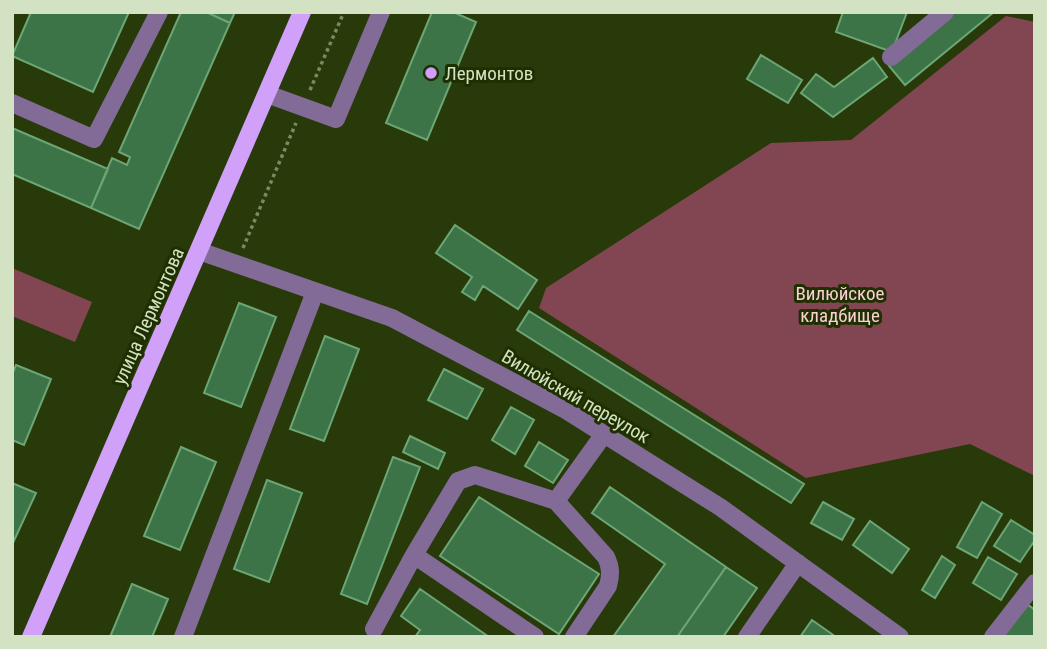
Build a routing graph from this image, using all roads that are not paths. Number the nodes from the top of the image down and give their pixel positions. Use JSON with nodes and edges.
{"nodes":[{"id":1,"x":159,"y":12,"type":"edge"},
{"id":2,"x":381,"y":12,"type":"edge"},
{"id":3,"x":945,"y":12,"type":"edge"},
{"id":4,"x":296,"y":14,"type":"edge"},
{"id":5,"x":891,"y":57,"type":"dead end"},
{"id":6,"x":267,"y":94,"type":"junction"},
{"id":7,"x":12,"y":103,"type":"edge"},
{"id":8,"x":199,"y":251,"type":"junction"},
{"id":9,"x":315,"y":292,"type":"junction"},
{"id":10,"x":604,"y":434,"type":"junction"},
{"id":11,"x":555,"y":501,"type":"junction"},
{"id":12,"x":414,"y":555,"type":"junction"},
{"id":13,"x":798,"y":563,"type":"junction"},
{"id":14,"x":1035,"y":583,"type":"edge"},
{"id":15,"x":374,"y":629,"type":"dead end"},
{"id":16,"x":31,"y":637,"type":"edge"},
{"id":17,"x":183,"y":637,"type":"edge"},
{"id":18,"x":535,"y":637,"type":"edge"},
{"id":19,"x":574,"y":637,"type":"edge"},
{"id":20,"x":747,"y":637,"type":"edge"},
{"id":21,"x":900,"y":637,"type":"edge"},
{"id":22,"x":993,"y":637,"type":"edge"}],
"edges":[{"from":1,"to":7,"type":"street"},
{"from":2,"to":6,"type":"street"},
{"from":3,"to":5,"type":"street"},
{"from":4,"to":6,"type":"main road","name":"улица Лермонтова"},
{"from":6,"to":8,"type":"main road","name":"улица Лермонтова"},
{"from":8,"to":9,"type":"street","name":"Вилюйский переулок"},
{"from":8,"to":16,"type":"main road","name":"улица Лермонтова"},
{"from":9,"to":10,"type":"street","name":"Вилюйский переулок"},
{"from":9,"to":17,"type":"street"},
{"from":10,"to":11,"type":"street"},
{"from":10,"to":13,"type":"street","name":"Вилюйский переулок"},
{"from":11,"to":12,"type":"street"},
{"from":11,"to":19,"type":"street"},
{"from":12,"to":15,"type":"street"},
{"from":12,"to":18,"type":"street"},
{"from":13,"to":20,"type":"street"},
{"from":13,"to":21,"type":"street","name":"Вилюйский переулок"},
{"from":14,"to":22,"type":"street"}]}
